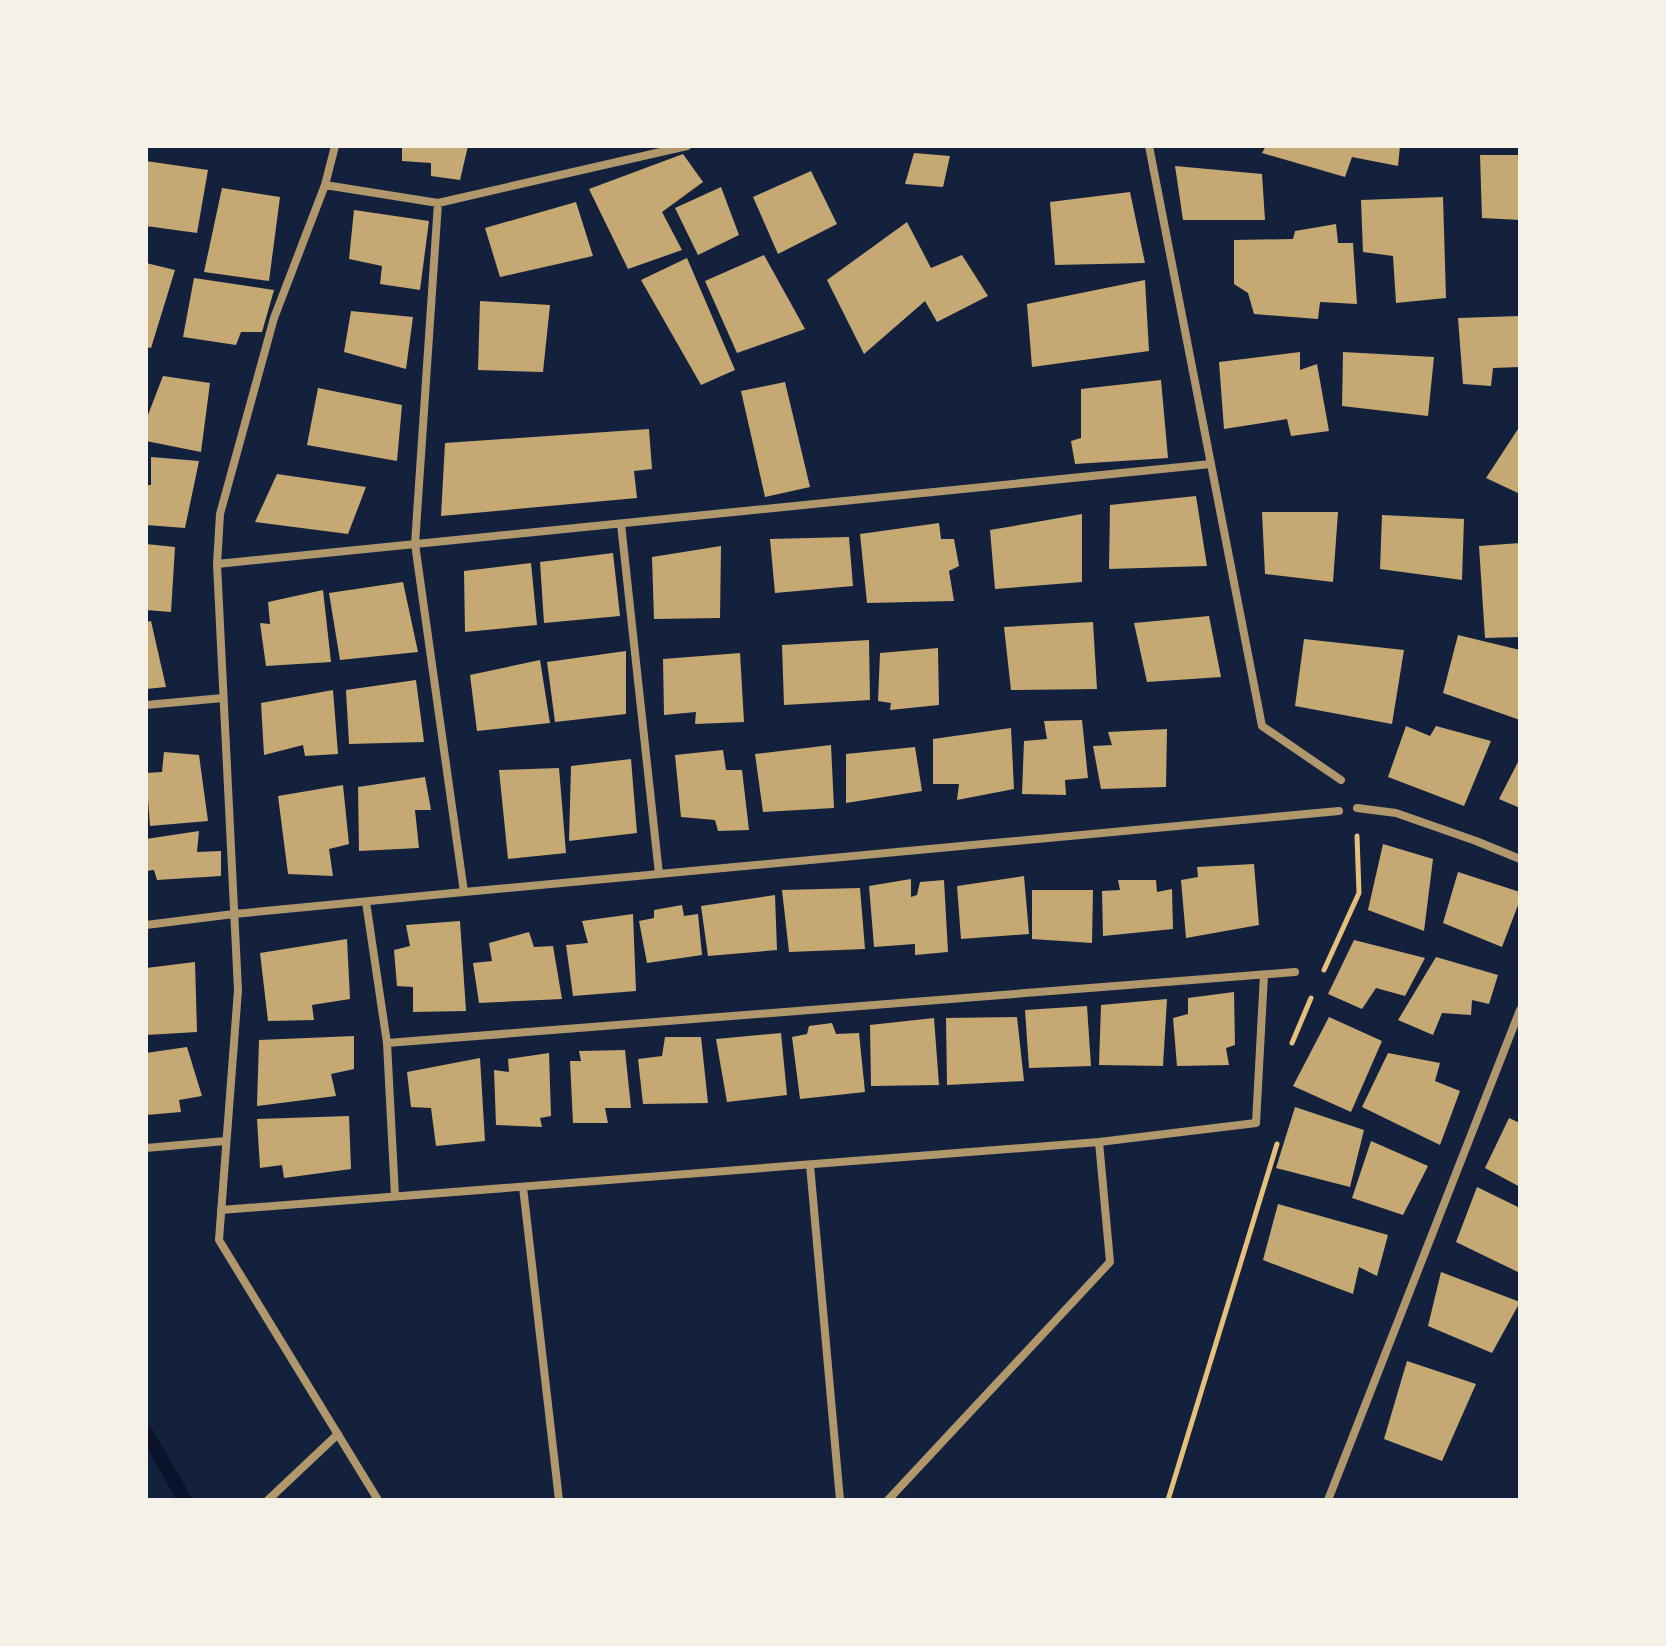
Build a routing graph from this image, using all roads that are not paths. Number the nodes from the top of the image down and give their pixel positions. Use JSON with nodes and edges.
{"nodes":[{"id":1,"x":335,"y":146,"type":"edge"},
{"id":2,"x":687,"y":146,"type":"edge"},
{"id":3,"x":1149,"y":146,"type":"edge"},
{"id":4,"x":325,"y":185,"type":"junction"},
{"id":5,"x":438,"y":203,"type":"junction"},
{"id":6,"x":1211,"y":464,"type":"junction"},
{"id":7,"x":621,"y":524,"type":"junction"},
{"id":8,"x":415,"y":544,"type":"junction"},
{"id":9,"x":217,"y":564,"type":"junction"},
{"id":10,"x":223,"y":698,"type":"junction"},
{"id":11,"x":146,"y":705,"type":"edge"},
{"id":12,"x":1341,"y":780,"type":"dead end"},
{"id":13,"x":1357,"y":808,"type":"dead end"},
{"id":14,"x":1339,"y":811,"type":"dead end"},
{"id":15,"x":1520,"y":859,"type":"edge"},
{"id":16,"x":659,"y":874,"type":"junction"},
{"id":17,"x":464,"y":892,"type":"junction"},
{"id":18,"x":366,"y":902,"type":"junction"},
{"id":19,"x":234,"y":914,"type":"junction"},
{"id":20,"x":146,"y":925,"type":"edge"},
{"id":21,"x":1295,"y":972,"type":"dead end"},
{"id":22,"x":1264,"y":975,"type":"junction"},
{"id":23,"x":1520,"y":1010,"type":"edge"},
{"id":24,"x":387,"y":1043,"type":"junction"},
{"id":25,"x":226,"y":1141,"type":"junction"},
{"id":26,"x":1099,"y":1142,"type":"junction"},
{"id":27,"x":146,"y":1148,"type":"edge"},
{"id":28,"x":810,"y":1165,"type":"junction"},
{"id":29,"x":523,"y":1187,"type":"junction"},
{"id":30,"x":395,"y":1196,"type":"junction"},
{"id":31,"x":221,"y":1210,"type":"junction"},
{"id":32,"x":338,"y":1434,"type":"junction"},
{"id":33,"x":268,"y":1500,"type":"edge"},
{"id":34,"x":378,"y":1500,"type":"edge"},
{"id":35,"x":559,"y":1500,"type":"edge"},
{"id":36,"x":840,"y":1500,"type":"edge"},
{"id":37,"x":888,"y":1500,"type":"edge"},
{"id":38,"x":1328,"y":1500,"type":"edge"}],
"edges":[{"from":1,"to":4,"type":"street"},
{"from":2,"to":5,"type":"street"},
{"from":3,"to":6,"type":"street"},
{"from":4,"to":5,"type":"street"},
{"from":4,"to":9,"type":"street"},
{"from":5,"to":8,"type":"street"},
{"from":6,"to":7,"type":"street"},
{"from":6,"to":12,"type":"street"},
{"from":7,"to":8,"type":"street"},
{"from":7,"to":16,"type":"street"},
{"from":8,"to":9,"type":"street"},
{"from":8,"to":17,"type":"street"},
{"from":9,"to":10,"type":"street"},
{"from":10,"to":11,"type":"street"},
{"from":10,"to":19,"type":"street"},
{"from":13,"to":15,"type":"street"},
{"from":14,"to":16,"type":"street"},
{"from":16,"to":17,"type":"street"},
{"from":17,"to":18,"type":"street"},
{"from":18,"to":19,"type":"street"},
{"from":18,"to":24,"type":"street"},
{"from":19,"to":20,"type":"street"},
{"from":19,"to":25,"type":"street"},
{"from":21,"to":22,"type":"street"},
{"from":22,"to":24,"type":"street"},
{"from":22,"to":26,"type":"street"},
{"from":23,"to":38,"type":"street"},
{"from":24,"to":30,"type":"street"},
{"from":25,"to":27,"type":"street"},
{"from":25,"to":31,"type":"street"},
{"from":26,"to":28,"type":"street"},
{"from":26,"to":37,"type":"street"},
{"from":28,"to":29,"type":"street"},
{"from":28,"to":36,"type":"street"},
{"from":29,"to":30,"type":"street"},
{"from":29,"to":35,"type":"street"},
{"from":30,"to":31,"type":"street"},
{"from":31,"to":32,"type":"street"},
{"from":32,"to":33,"type":"street"},
{"from":32,"to":34,"type":"street"}]}
